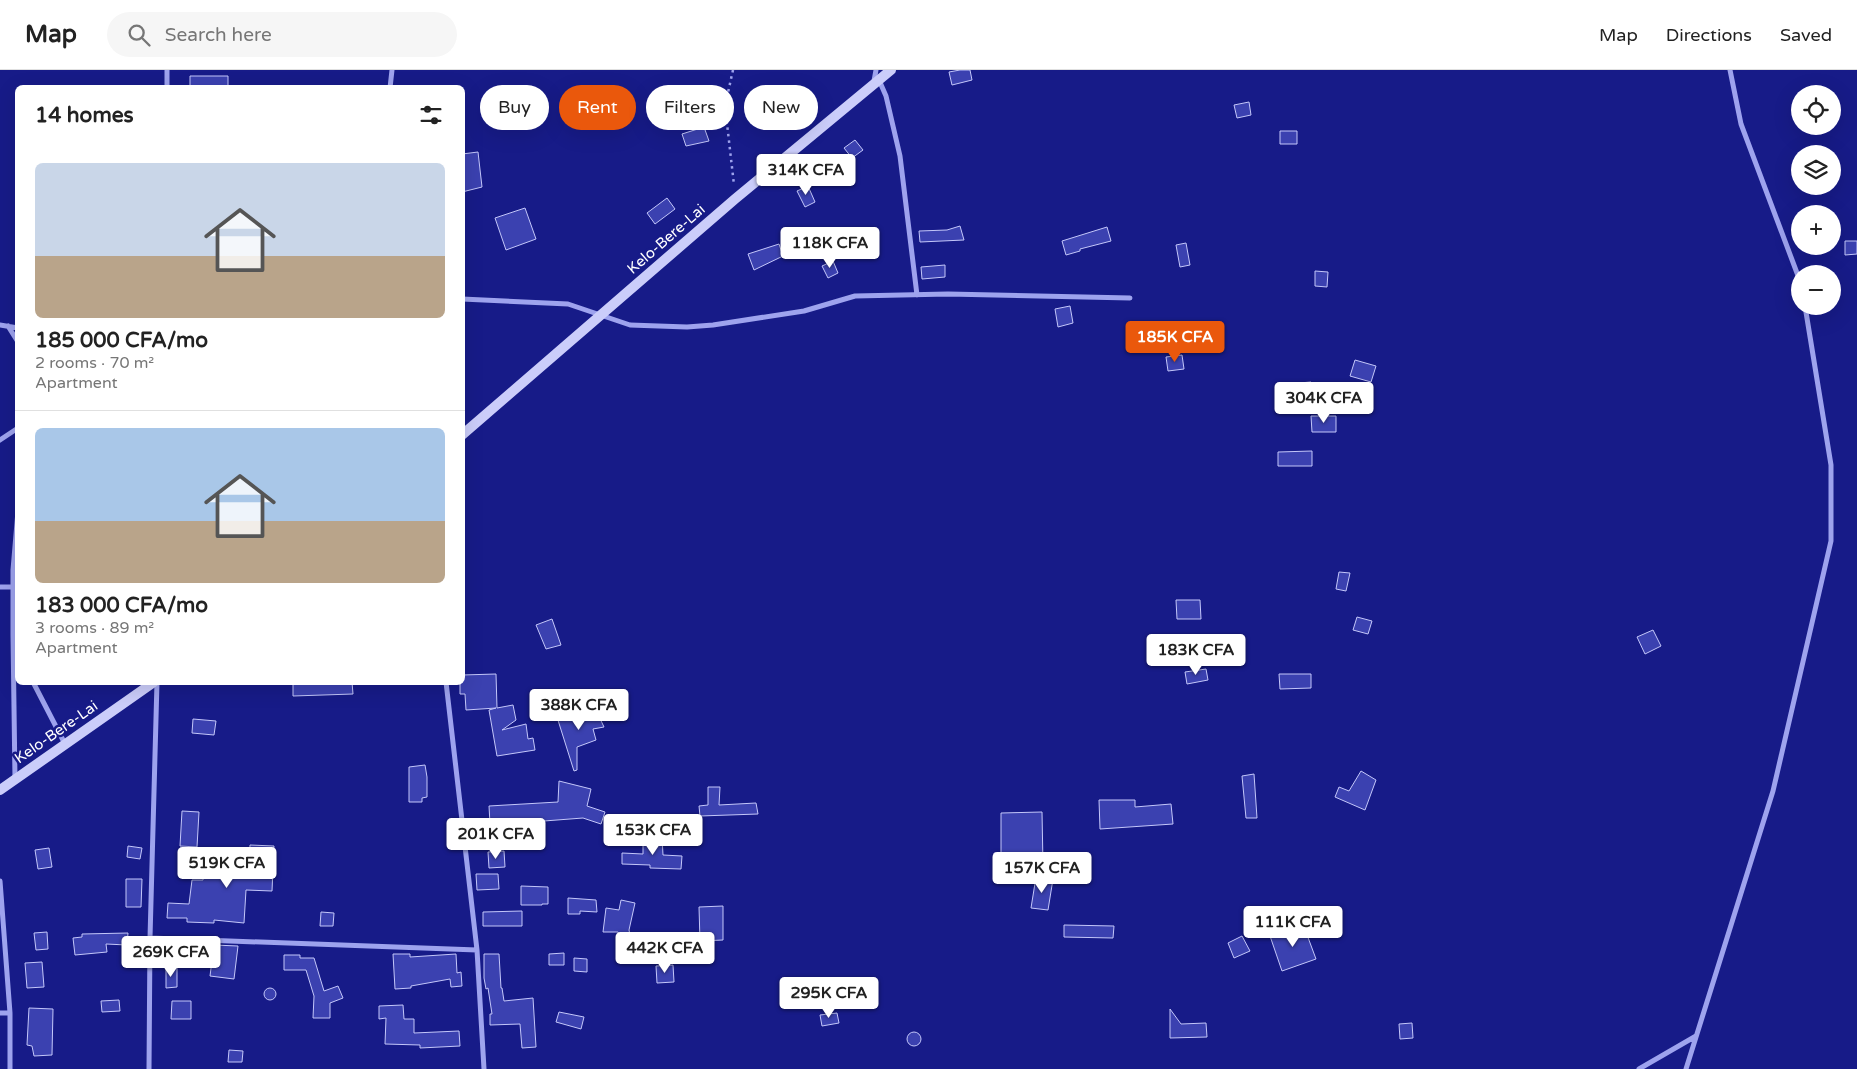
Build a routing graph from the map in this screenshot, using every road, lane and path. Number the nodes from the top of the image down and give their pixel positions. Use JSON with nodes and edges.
{"nodes":[{"id":1,"x":168,"y":70,"type":"edge"},
{"id":2,"x":392,"y":70,"type":"edge"},
{"id":3,"x":733,"y":70,"type":"edge"},
{"id":4,"x":891,"y":70,"type":"edge"},
{"id":5,"x":1730,"y":70,"type":"edge"},
{"id":6,"x":877,"y":78,"type":"edge"},
{"id":7,"x":167,"y":85,"type":"edge"},
{"id":8,"x":390,"y":85,"type":"edge"},
{"id":9,"x":736,"y":199,"type":"junction"},
{"id":10,"x":1794,"y":265,"type":"edge"},
{"id":11,"x":917,"y":295,"type":"junction"},
{"id":12,"x":1130,"y":298,"type":"dead end"},
{"id":13,"x":465,"y":299,"type":"edge"},
{"id":14,"x":601,"y":315,"type":"junction"},
{"id":15,"x":1806,"y":315,"type":"edge"},
{"id":16,"x":0,"y":325,"type":"edge"},
{"id":17,"x":8,"y":326,"type":"junction"},
{"id":18,"x":15,"y":327,"type":"edge"},
{"id":19,"x":15,"y":337,"type":"edge"},
{"id":20,"x":15,"y":430,"type":"edge"},
{"id":21,"x":465,"y":432,"type":"edge"},
{"id":22,"x":0,"y":440,"type":"edge"},
{"id":23,"x":15,"y":546,"type":"edge"},
{"id":24,"x":0,"y":587,"type":"edge"},
{"id":25,"x":13,"y":588,"type":"junction"},
{"id":26,"x":13,"y":635,"type":"junction"},
{"id":27,"x":15,"y":639,"type":"edge"},
{"id":28,"x":35,"y":685,"type":"edge"},
{"id":29,"x":151,"y":685,"type":"edge"},
{"id":30,"x":155,"y":685,"type":"edge"},
{"id":31,"x":446,"y":685,"type":"edge"},
{"id":32,"x":65,"y":745,"type":"junction"},
{"id":33,"x":15,"y":780,"type":"junction"},
{"id":34,"x":0,"y":790,"type":"edge"},
{"id":35,"x":0,"y":881,"type":"edge"},
{"id":36,"x":150,"y":938,"type":"junction"},
{"id":37,"x":477,"y":950,"type":"junction"},
{"id":38,"x":10,"y":1012,"type":"junction"},
{"id":39,"x":0,"y":1013,"type":"edge"},
{"id":40,"x":1696,"y":1036,"type":"junction"},
{"id":41,"x":10,"y":1069,"type":"edge"},
{"id":42,"x":149,"y":1069,"type":"edge"},
{"id":43,"x":484,"y":1069,"type":"edge"},
{"id":44,"x":1639,"y":1069,"type":"edge"},
{"id":45,"x":1686,"y":1069,"type":"edge"}],
"edges":[{"from":1,"to":7,"type":"street"},
{"from":2,"to":8,"type":"street"},
{"from":3,"to":9,"type":"path"},
{"from":4,"to":6,"type":"main road","name":"Kelo-Bere-Lai"},
{"from":5,"to":10,"type":"street"},
{"from":6,"to":9,"type":"main road","name":"Kelo-Bere-Lai"},
{"from":6,"to":11,"type":"street"},
{"from":9,"to":14,"type":"main road","name":"Kelo-Bere-Lai"},
{"from":11,"to":12,"type":"street"},
{"from":11,"to":14,"type":"street"},
{"from":13,"to":14,"type":"street"},
{"from":14,"to":21,"type":"main road","name":"Kelo-Bere-Lai"},
{"from":15,"to":40,"type":"street"},
{"from":16,"to":17,"type":"street"},
{"from":17,"to":18,"type":"street"},
{"from":17,"to":19,"type":"street"},
{"from":20,"to":22,"type":"street"},
{"from":23,"to":25,"type":"street"},
{"from":24,"to":25,"type":"street"},
{"from":25,"to":26,"type":"street"},
{"from":26,"to":27,"type":"street"},
{"from":26,"to":33,"type":"street"},
{"from":28,"to":32,"type":"street"},
{"from":29,"to":32,"type":"main road","name":"Kelo-Bere-Lai"},
{"from":30,"to":36,"type":"street"},
{"from":31,"to":37,"type":"street"},
{"from":32,"to":33,"type":"main road","name":"Kelo-Bere-Lai"},
{"from":33,"to":34,"type":"main road","name":"Kelo-Bere-Lai"},
{"from":35,"to":38,"type":"street"},
{"from":36,"to":37,"type":"street"},
{"from":36,"to":42,"type":"street"},
{"from":37,"to":43,"type":"street"},
{"from":38,"to":39,"type":"street"},
{"from":38,"to":41,"type":"street"},
{"from":40,"to":44,"type":"street"},
{"from":40,"to":45,"type":"street"}]}
